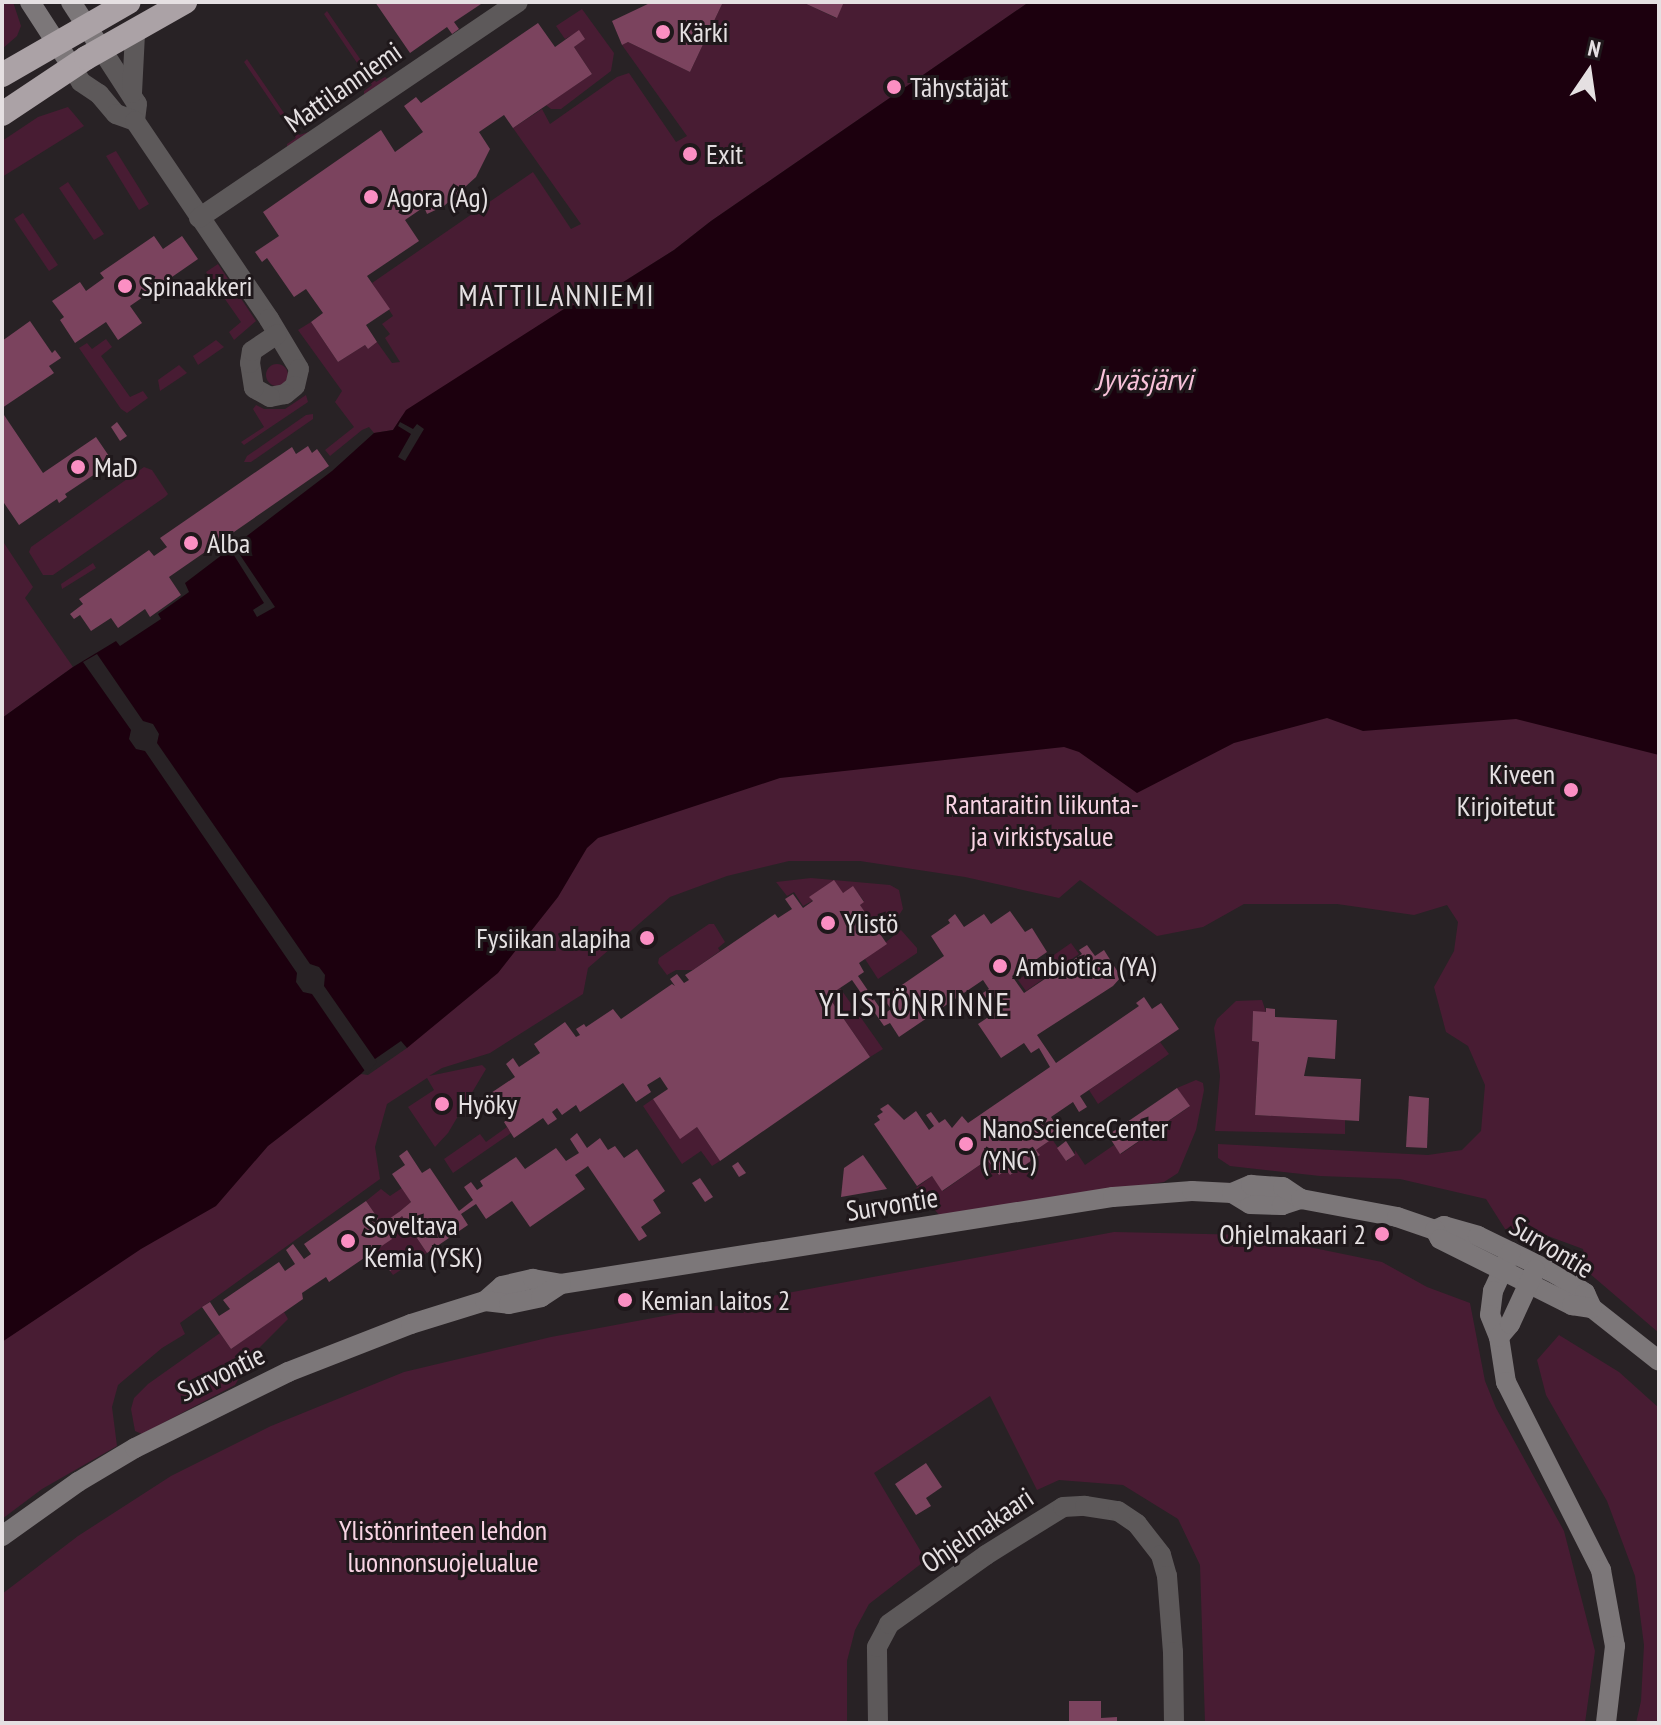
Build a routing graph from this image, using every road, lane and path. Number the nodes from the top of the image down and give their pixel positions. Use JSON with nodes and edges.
{"nodes":[{"id":1,"x":30,"y":2,"type":"edge"},
{"id":2,"x":71,"y":2,"type":"edge"},
{"id":3,"x":129,"y":2,"type":"edge"},
{"id":4,"x":185,"y":2,"type":"edge"},
{"id":5,"x":518,"y":2,"type":"edge"},
{"id":6,"x":86,"y":26,"type":"junction"},
{"id":7,"x":135,"y":33,"type":"junction"},
{"id":8,"x":55,"y":43,"type":"junction"},
{"id":9,"x":102,"y":50,"type":"junction"},
{"id":10,"x":72,"y":67,"type":"junction"},
{"id":11,"x":2,"y":75,"type":"edge"},
{"id":12,"x":132,"y":93,"type":"junction"},
{"id":13,"x":2,"y":114,"type":"edge"},
{"id":14,"x":135,"y":121,"type":"junction"},
{"id":15,"x":199,"y":218,"type":"junction"},
{"id":16,"x":277,"y":334,"type":"dead end"},
{"id":17,"x":1507,"y":1260,"type":"junction"},
{"id":18,"x":1533,"y":1274,"type":"junction"},
{"id":19,"x":1499,"y":1337,"type":"junction"},
{"id":20,"x":1659,"y":1361,"type":"edge"},
{"id":21,"x":2,"y":1536,"type":"edge"},
{"id":22,"x":878,"y":1723,"type":"edge"},
{"id":23,"x":1174,"y":1723,"type":"edge"},
{"id":24,"x":1606,"y":1723,"type":"edge"}],
"edges":[{"from":1,"to":8,"type":"main road"},
{"from":2,"to":6,"type":"main road"},
{"from":3,"to":6,"type":"highway"},
{"from":4,"to":7,"type":"highway"},
{"from":5,"to":15,"type":"street","name":"Mattilanniemi"},
{"from":6,"to":8,"type":"highway"},
{"from":6,"to":9,"type":"main road"},
{"from":7,"to":9,"type":"highway"},
{"from":7,"to":12,"type":"street"},
{"from":8,"to":10,"type":"main road"},
{"from":8,"to":11,"type":"highway"},
{"from":9,"to":10,"type":"highway"},
{"from":9,"to":12,"type":"street"},
{"from":10,"to":13,"type":"highway"},
{"from":10,"to":14,"type":"street"},
{"from":12,"to":14,"type":"street"},
{"from":14,"to":15,"type":"street"},
{"from":15,"to":16,"type":"street"},
{"from":17,"to":18,"type":"main road","name":"Survontie"},
{"from":17,"to":19,"type":"main road"},
{"from":17,"to":21,"type":"main road","name":"Survontie"},
{"from":18,"to":19,"type":"main road"},
{"from":18,"to":20,"type":"main road","name":"Survontie"},
{"from":19,"to":24,"type":"main road"},
{"from":22,"to":23,"type":"street","name":"Ohjelmakaari"}]}
